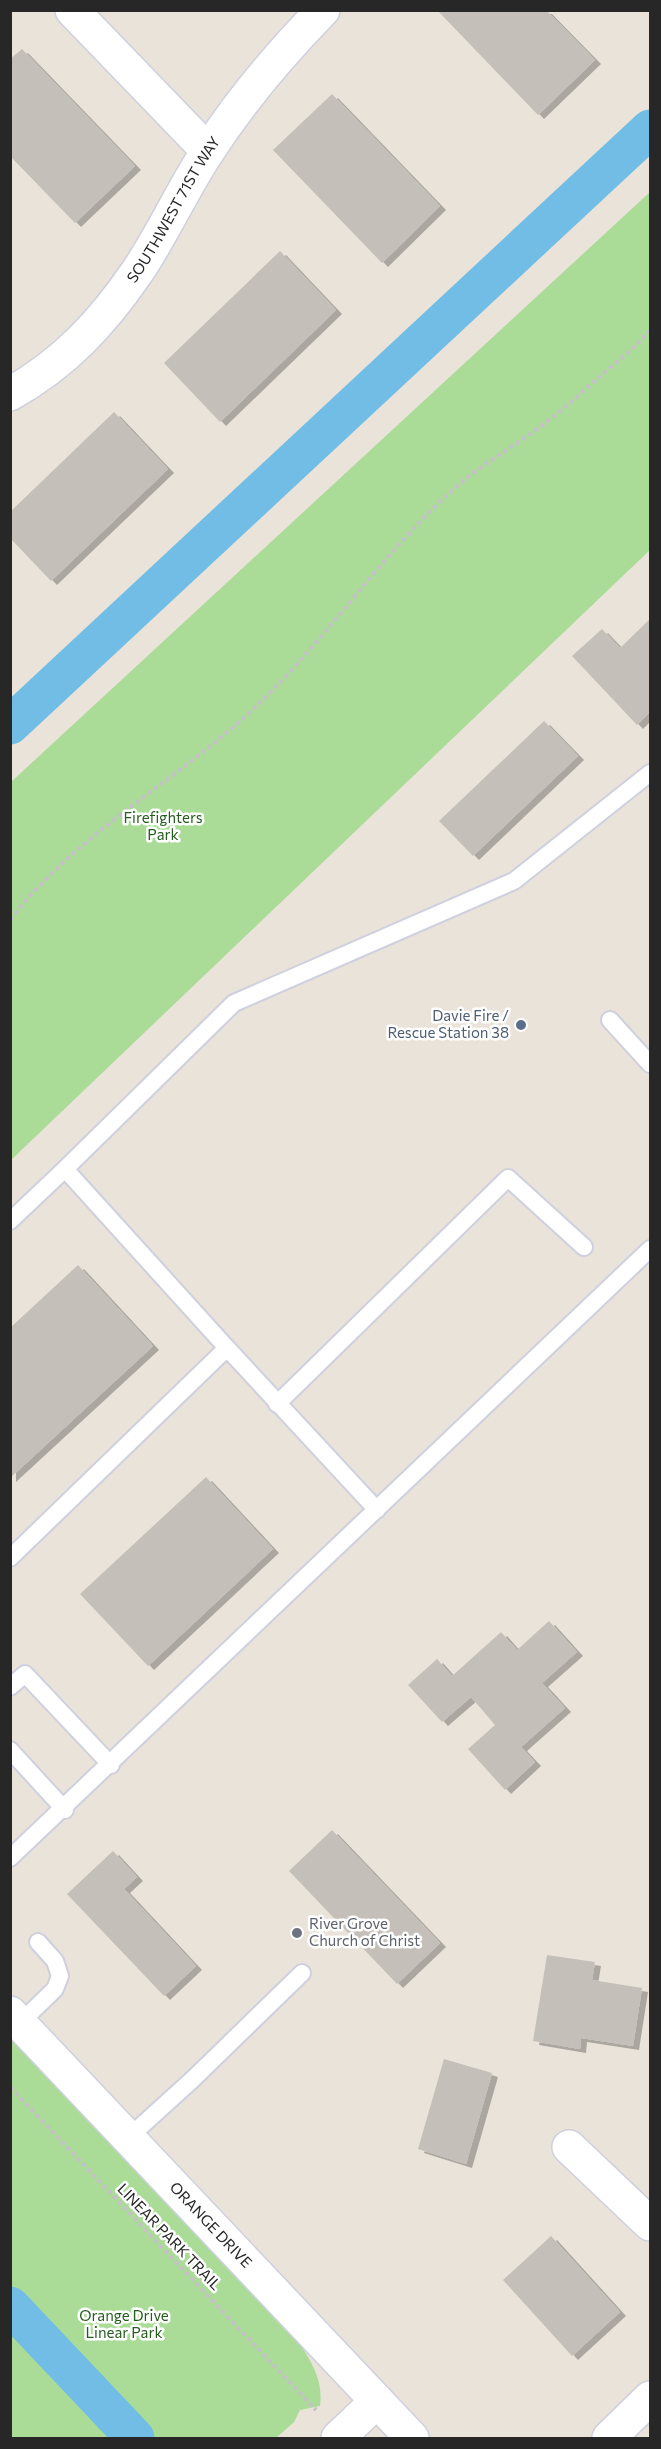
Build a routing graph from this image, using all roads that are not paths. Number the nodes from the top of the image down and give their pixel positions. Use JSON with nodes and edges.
{"nodes":[{"id":1,"x":72,"y":10,"type":"edge"},
{"id":2,"x":323,"y":10,"type":"edge"},
{"id":3,"x":208,"y":151,"type":"junction"},
{"id":4,"x":10,"y":394,"type":"edge"},
{"id":5,"x":651,"y":773,"type":"edge"},
{"id":6,"x":610,"y":1020,"type":"dead end"},
{"id":7,"x":651,"y":1064,"type":"edge"},
{"id":8,"x":65,"y":1169,"type":"junction"},
{"id":9,"x":10,"y":1221,"type":"edge"},
{"id":10,"x":584,"y":1247,"type":"dead end"},
{"id":11,"x":651,"y":1249,"type":"edge"},
{"id":12,"x":226,"y":1348,"type":"junction"},
{"id":13,"x":277,"y":1404,"type":"junction"},
{"id":14,"x":376,"y":1510,"type":"junction"},
{"id":15,"x":10,"y":1558,"type":"edge"},
{"id":16,"x":10,"y":1687,"type":"edge"},
{"id":17,"x":10,"y":1750,"type":"edge"},
{"id":18,"x":111,"y":1765,"type":"junction"},
{"id":19,"x":64,"y":1810,"type":"junction"},
{"id":20,"x":10,"y":1858,"type":"edge"},
{"id":21,"x":38,"y":1941,"type":"dead end"},
{"id":22,"x":302,"y":1973,"type":"dead end"},
{"id":23,"x":15,"y":2018,"type":"edge"},
{"id":24,"x":128,"y":2138,"type":"junction"},
{"id":25,"x":569,"y":2147,"type":"dead end"},
{"id":26,"x":651,"y":2224,"type":"edge"},
{"id":27,"x":651,"y":2398,"type":"edge"},
{"id":28,"x":377,"y":2401,"type":"junction"},
{"id":29,"x":338,"y":2439,"type":"edge"},
{"id":30,"x":412,"y":2439,"type":"edge"},
{"id":31,"x":609,"y":2439,"type":"edge"}],
"edges":[{"from":1,"to":3,"type":"street"},
{"from":2,"to":3,"type":"street","name":"SOUTHWEST 71ST WAY"},
{"from":3,"to":4,"type":"street","name":"SOUTHWEST 71ST WAY"},
{"from":5,"to":8,"type":"lane"},
{"from":6,"to":7,"type":"lane"},
{"from":8,"to":9,"type":"lane"},
{"from":8,"to":12,"type":"lane"},
{"from":10,"to":13,"type":"lane"},
{"from":11,"to":14,"type":"lane"},
{"from":12,"to":13,"type":"lane"},
{"from":12,"to":15,"type":"lane"},
{"from":13,"to":14,"type":"lane"},
{"from":14,"to":18,"type":"lane"},
{"from":16,"to":18,"type":"lane"},
{"from":17,"to":19,"type":"lane"},
{"from":18,"to":19,"type":"lane"},
{"from":19,"to":20,"type":"lane"},
{"from":21,"to":23,"type":"lane"},
{"from":22,"to":24,"type":"lane"},
{"from":23,"to":24,"type":"street","name":"ORANGE DRIVE"},
{"from":24,"to":28,"type":"street","name":"ORANGE DRIVE"},
{"from":25,"to":26,"type":"street"},
{"from":27,"to":31,"type":"street"},
{"from":28,"to":29,"type":"street"},
{"from":28,"to":30,"type":"street","name":"ORANGE DRIVE"}]}
